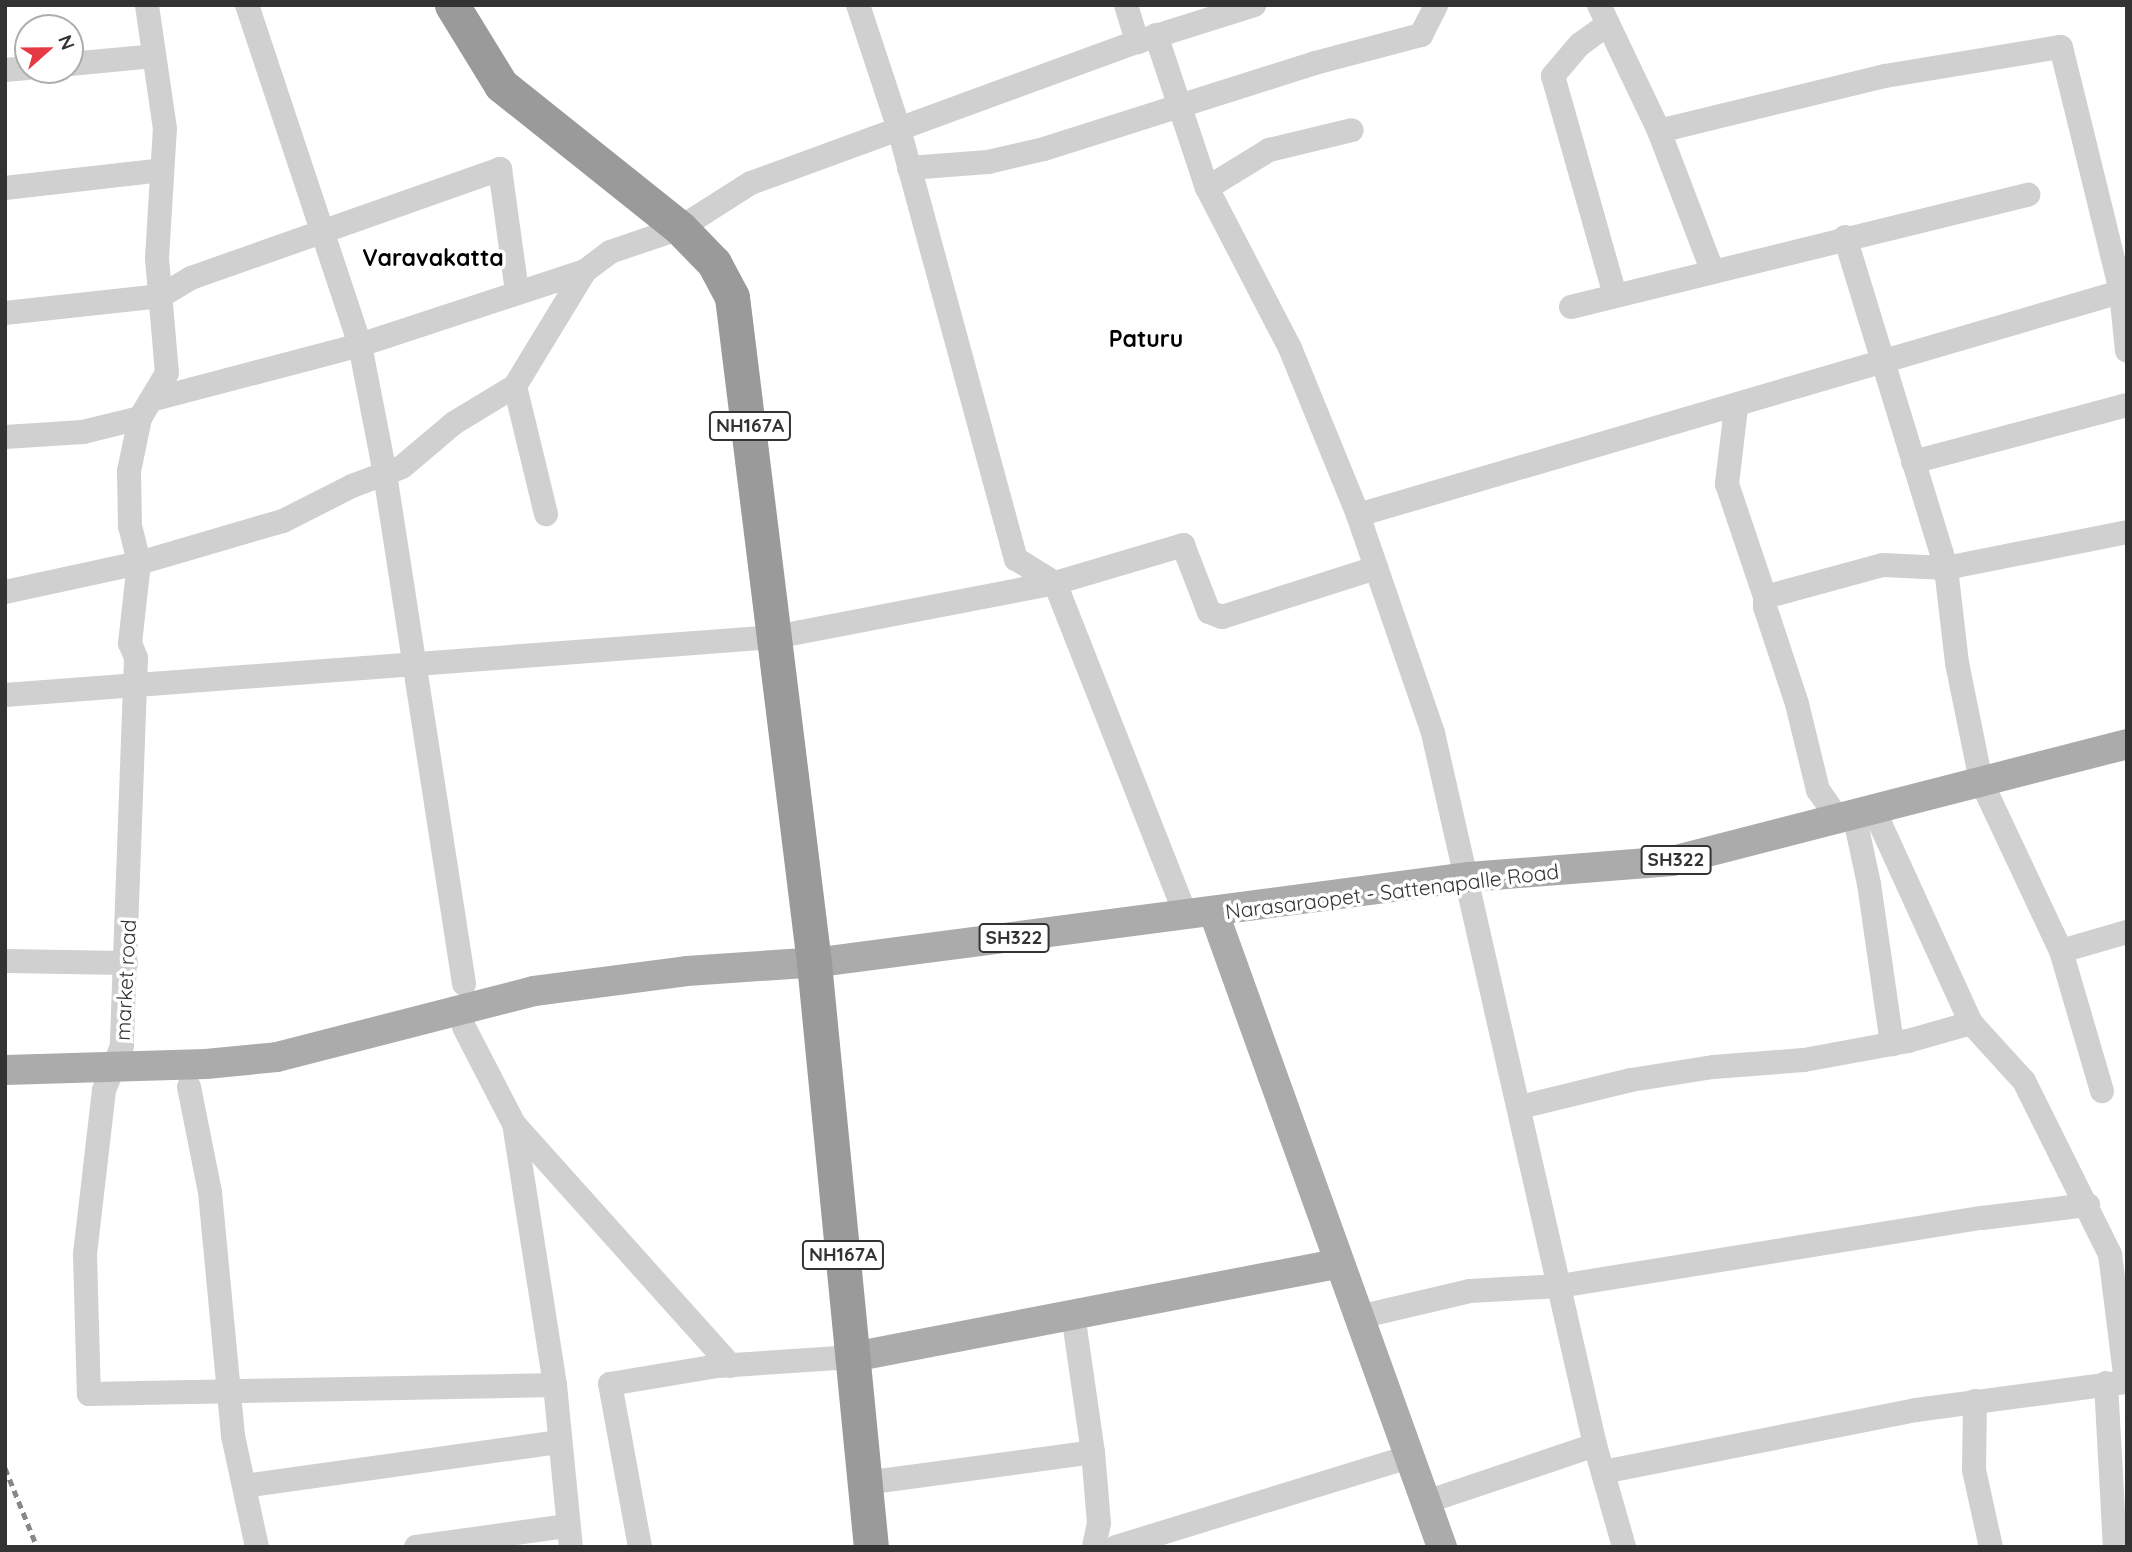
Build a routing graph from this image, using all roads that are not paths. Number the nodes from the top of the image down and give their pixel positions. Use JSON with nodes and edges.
{"nodes":[{"id":1,"x":147,"y":5,"type":"edge"},
{"id":2,"x":452,"y":5,"type":"edge"},
{"id":3,"x":858,"y":5,"type":"edge"},
{"id":4,"x":1126,"y":5,"type":"edge"},
{"id":5,"x":1254,"y":5,"type":"edge"},
{"id":6,"x":1436,"y":5,"type":"edge"},
{"id":7,"x":251,"y":7,"type":"edge"},
{"id":8,"x":1603,"y":14,"type":"edge"},
{"id":9,"x":1147,"y":39,"type":"junction"},
{"id":10,"x":154,"y":56,"type":"junction"},
{"id":11,"x":84,"y":63,"type":"edge"},
{"id":12,"x":1177,"y":108,"type":"junction"},
{"id":13,"x":899,"y":129,"type":"junction"},
{"id":14,"x":1352,"y":130,"type":"dead end"},
{"id":15,"x":1659,"y":131,"type":"junction"},
{"id":16,"x":909,"y":168,"type":"junction"},
{"id":17,"x":162,"y":170,"type":"junction"},
{"id":18,"x":5,"y":188,"type":"edge"},
{"id":19,"x":1207,"y":188,"type":"junction"},
{"id":20,"x":2028,"y":195,"type":"dead end"},
{"id":21,"x":680,"y":228,"type":"junction"},
{"id":22,"x":322,"y":231,"type":"junction"},
{"id":23,"x":1845,"y":237,"type":"junction"},
{"id":24,"x":1712,"y":270,"type":"junction"},
{"id":25,"x":585,"y":271,"type":"junction"},
{"id":26,"x":2124,"y":291,"type":"edge"},
{"id":27,"x":517,"y":292,"type":"junction"},
{"id":28,"x":1615,"y":295,"type":"junction"},
{"id":29,"x":161,"y":296,"type":"junction"},
{"id":30,"x":1571,"y":307,"type":"dead end"},
{"id":31,"x":5,"y":313,"type":"edge"},
{"id":32,"x":360,"y":345,"type":"junction"},
{"id":33,"x":2127,"y":351,"type":"edge"},
{"id":34,"x":1882,"y":359,"type":"junction"},
{"id":35,"x":515,"y":386,"type":"junction"},
{"id":36,"x":2127,"y":405,"type":"edge"},
{"id":37,"x":1736,"y":408,"type":"junction"},
{"id":38,"x":145,"y":409,"type":"junction"},
{"id":39,"x":5,"y":438,"type":"edge"},
{"id":40,"x":1913,"y":462,"type":"junction"},
{"id":41,"x":385,"y":474,"type":"junction"},
{"id":42,"x":546,"y":514,"type":"dead end"},
{"id":43,"x":1357,"y":515,"type":"junction"},
{"id":44,"x":2127,"y":532,"type":"edge"},
{"id":45,"x":139,"y":563,"type":"junction"},
{"id":46,"x":1376,"y":568,"type":"junction"},
{"id":47,"x":1946,"y":568,"type":"junction"},
{"id":48,"x":1055,"y":583,"type":"junction"},
{"id":49,"x":5,"y":592,"type":"edge"},
{"id":50,"x":1765,"y":597,"type":"junction"},
{"id":51,"x":775,"y":637,"type":"junction"},
{"id":52,"x":415,"y":664,"type":"junction"},
{"id":53,"x":134,"y":685,"type":"junction"},
{"id":54,"x":5,"y":695,"type":"edge"},
{"id":55,"x":2127,"y":744,"type":"edge"},
{"id":56,"x":1981,"y":781,"type":"junction"},
{"id":57,"x":1855,"y":814,"type":"junction"},
{"id":58,"x":1469,"y":877,"type":"junction"},
{"id":59,"x":1200,"y":915,"type":"junction"},
{"id":60,"x":2127,"y":932,"type":"edge"},
{"id":61,"x":2062,"y":951,"type":"junction"},
{"id":62,"x":5,"y":961,"type":"edge"},
{"id":63,"x":126,"y":963,"type":"junction"},
{"id":64,"x":814,"y":963,"type":"junction"},
{"id":65,"x":464,"y":984,"type":"dead end"},
{"id":66,"x":1970,"y":1023,"type":"junction"},
{"id":67,"x":464,"y":1027,"type":"dead end"},
{"id":68,"x":1892,"y":1044,"type":"junction"},
{"id":69,"x":5,"y":1070,"type":"edge"},
{"id":70,"x":189,"y":1087,"type":"dead end"},
{"id":71,"x":2102,"y":1091,"type":"dead end"},
{"id":72,"x":1520,"y":1107,"type":"junction"},
{"id":73,"x":514,"y":1124,"type":"junction"},
{"id":74,"x":2088,"y":1206,"type":"junction"},
{"id":75,"x":1339,"y":1262,"type":"junction"},
{"id":76,"x":1560,"y":1286,"type":"junction"},
{"id":77,"x":1073,"y":1314,"type":"junction"},
{"id":78,"x":1359,"y":1317,"type":"junction"},
{"id":79,"x":853,"y":1357,"type":"junction"},
{"id":80,"x":731,"y":1366,"type":"junction"},
{"id":81,"x":2119,"y":1382,"type":"edge"},
{"id":82,"x":555,"y":1385,"type":"junction"},
{"id":83,"x":229,"y":1394,"type":"junction"},
{"id":84,"x":1975,"y":1401,"type":"junction"},
{"id":85,"x":558,"y":1442,"type":"junction"},
{"id":86,"x":1595,"y":1445,"type":"junction"},
{"id":87,"x":1093,"y":1452,"type":"junction"},
{"id":88,"x":1409,"y":1457,"type":"junction"},
{"id":89,"x":1603,"y":1472,"type":"junction"},
{"id":90,"x":865,"y":1483,"type":"junction"},
{"id":91,"x":245,"y":1486,"type":"junction"},
{"id":92,"x":1426,"y":1502,"type":"junction"},
{"id":93,"x":570,"y":1536,"type":"edge"},
{"id":94,"x":1156,"y":1541,"type":"edge"},
{"id":95,"x":257,"y":1547,"type":"edge"},
{"id":96,"x":416,"y":1547,"type":"edge"},
{"id":97,"x":640,"y":1547,"type":"edge"},
{"id":98,"x":871,"y":1547,"type":"edge"},
{"id":99,"x":1094,"y":1547,"type":"edge"},
{"id":100,"x":1116,"y":1547,"type":"edge"},
{"id":101,"x":1442,"y":1547,"type":"edge"},
{"id":102,"x":1624,"y":1547,"type":"edge"},
{"id":103,"x":1991,"y":1547,"type":"edge"},
{"id":104,"x":2115,"y":1547,"type":"edge"}],
"edges":[{"from":1,"to":10,"type":"street"},
{"from":2,"to":21,"type":"highway","number":"NH167A"},
{"from":3,"to":13,"type":"street"},
{"from":4,"to":9,"type":"street"},
{"from":5,"to":9,"type":"street"},
{"from":6,"to":12,"type":"street"},
{"from":7,"to":22,"type":"street"},
{"from":8,"to":15,"type":"street"},
{"from":8,"to":28,"type":"street"},
{"from":9,"to":12,"type":"street"},
{"from":9,"to":13,"type":"street"},
{"from":10,"to":11,"type":"street"},
{"from":10,"to":17,"type":"street"},
{"from":12,"to":16,"type":"street"},
{"from":12,"to":19,"type":"street"},
{"from":13,"to":16,"type":"street"},
{"from":13,"to":21,"type":"street"},
{"from":14,"to":19,"type":"street"},
{"from":15,"to":24,"type":"street"},
{"from":15,"to":26,"type":"street"},
{"from":16,"to":48,"type":"street"},
{"from":17,"to":18,"type":"street"},
{"from":17,"to":29,"type":"street"},
{"from":19,"to":43,"type":"street"},
{"from":20,"to":23,"type":"street"},
{"from":21,"to":25,"type":"street"},
{"from":21,"to":51,"type":"highway","number":"NH167A"},
{"from":22,"to":27,"type":"street"},
{"from":22,"to":29,"type":"street"},
{"from":22,"to":32,"type":"street"},
{"from":23,"to":24,"type":"street"},
{"from":23,"to":34,"type":"street"},
{"from":24,"to":28,"type":"street"},
{"from":25,"to":27,"type":"street"},
{"from":25,"to":35,"type":"street"},
{"from":26,"to":33,"type":"street"},
{"from":26,"to":34,"type":"street"},
{"from":27,"to":32,"type":"street"},
{"from":28,"to":30,"type":"street"},
{"from":29,"to":31,"type":"street"},
{"from":29,"to":38,"type":"street"},
{"from":32,"to":38,"type":"street"},
{"from":32,"to":41,"type":"street"},
{"from":34,"to":37,"type":"street"},
{"from":34,"to":40,"type":"street"},
{"from":35,"to":41,"type":"street"},
{"from":35,"to":42,"type":"street"},
{"from":36,"to":40,"type":"street"},
{"from":37,"to":43,"type":"street"},
{"from":37,"to":50,"type":"street"},
{"from":38,"to":39,"type":"street"},
{"from":38,"to":45,"type":"street"},
{"from":40,"to":47,"type":"street"},
{"from":41,"to":45,"type":"street"},
{"from":41,"to":52,"type":"street"},
{"from":43,"to":46,"type":"street"},
{"from":44,"to":47,"type":"street"},
{"from":45,"to":49,"type":"street"},
{"from":45,"to":53,"type":"street","name":"market road"},
{"from":46,"to":48,"type":"street"},
{"from":46,"to":58,"type":"street"},
{"from":47,"to":50,"type":"street"},
{"from":47,"to":56,"type":"street"},
{"from":48,"to":51,"type":"street"},
{"from":48,"to":59,"type":"street"},
{"from":50,"to":57,"type":"street"},
{"from":51,"to":52,"type":"street"},
{"from":51,"to":64,"type":"highway","number":"NH167A"},
{"from":52,"to":53,"type":"street"},
{"from":52,"to":65,"type":"street"},
{"from":53,"to":54,"type":"street"},
{"from":53,"to":63,"type":"street","name":"market road"},
{"from":55,"to":56,"type":"main road","name":"Narasaraopet - Sattenapalle Road","number":"SH322"},
{"from":56,"to":57,"type":"main road","name":"Narasaraopet - Sattenapalle Road","number":"SH322"},
{"from":56,"to":61,"type":"street"},
{"from":57,"to":58,"type":"main road","name":"Narasaraopet - Sattenapalle Road","number":"SH322"},
{"from":57,"to":66,"type":"street"},
{"from":57,"to":68,"type":"street"},
{"from":58,"to":59,"type":"main road","name":"Narasaraopet - Sattenapalle Road","number":"SH322"},
{"from":58,"to":72,"type":"street"},
{"from":59,"to":64,"type":"main road","name":"Narasaraopet - Sattenapalle Road","number":"SH322"},
{"from":59,"to":75,"type":"main road"},
{"from":60,"to":61,"type":"street"},
{"from":61,"to":71,"type":"street"},
{"from":62,"to":63,"type":"street"},
{"from":63,"to":83,"type":"street","name":"market road"},
{"from":64,"to":69,"type":"main road","name":"Narasaraopet - Sattenapalle Road","bridge":true},
{"from":64,"to":79,"type":"highway","number":"NH167A"},
{"from":66,"to":68,"type":"street"},
{"from":66,"to":74,"type":"street"},
{"from":67,"to":73,"type":"street"},
{"from":68,"to":72,"type":"street"},
{"from":70,"to":83,"type":"street"},
{"from":72,"to":76,"type":"street"},
{"from":73,"to":80,"type":"street"},
{"from":73,"to":82,"type":"street"},
{"from":74,"to":76,"type":"street"},
{"from":74,"to":81,"type":"street"},
{"from":75,"to":77,"type":"main road"},
{"from":75,"to":78,"type":"main road"},
{"from":76,"to":78,"type":"street"},
{"from":76,"to":86,"type":"street"},
{"from":77,"to":79,"type":"main road"},
{"from":77,"to":87,"type":"street"},
{"from":78,"to":88,"type":"main road"},
{"from":79,"to":80,"type":"street"},
{"from":79,"to":90,"type":"highway","number":"NH167A"},
{"from":80,"to":97,"type":"street"},
{"from":81,"to":84,"type":"street"},
{"from":81,"to":104,"type":"street"},
{"from":82,"to":83,"type":"street"},
{"from":82,"to":85,"type":"street"},
{"from":83,"to":91,"type":"street"},
{"from":84,"to":89,"type":"street"},
{"from":84,"to":103,"type":"street"},
{"from":85,"to":91,"type":"street"},
{"from":85,"to":93,"type":"street"},
{"from":86,"to":89,"type":"street"},
{"from":86,"to":92,"type":"street"},
{"from":87,"to":90,"type":"street"},
{"from":87,"to":99,"type":"street"},
{"from":88,"to":92,"type":"main road"},
{"from":88,"to":94,"type":"street"},
{"from":89,"to":102,"type":"street"},
{"from":90,"to":98,"type":"highway","number":"NH167A"},
{"from":91,"to":95,"type":"street"},
{"from":92,"to":101,"type":"main road"},
{"from":93,"to":96,"type":"street"},
{"from":94,"to":100,"type":"street"}]}
